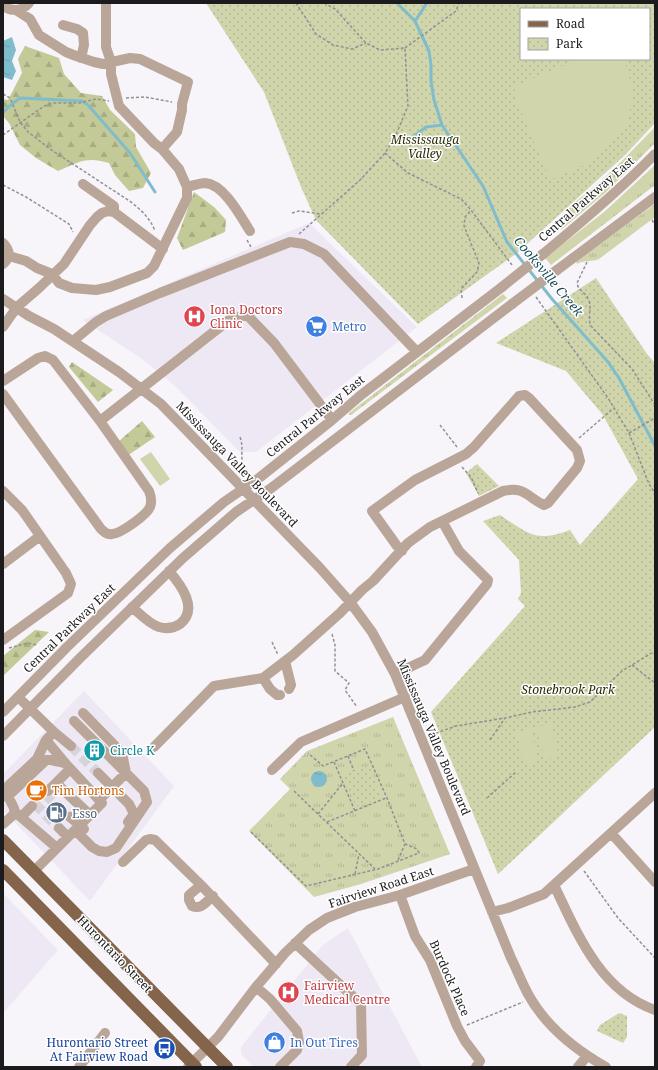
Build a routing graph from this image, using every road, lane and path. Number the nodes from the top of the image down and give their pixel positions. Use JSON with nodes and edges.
{"nodes":[{"id":1,"x":29,"y":3,"type":"edge"},
{"id":2,"x":106,"y":3,"type":"edge"},
{"id":3,"x":296,"y":3,"type":"edge"},
{"id":4,"x":324,"y":3,"type":"edge"},
{"id":5,"x":459,"y":3,"type":"edge"},
{"id":6,"x":3,"y":6,"type":"edge"},
{"id":7,"x":16,"y":10,"type":"junction"},
{"id":8,"x":64,"y":25,"type":"dead end"},
{"id":9,"x":366,"y":43,"type":"junction"},
{"id":10,"x":405,"y":48,"type":"junction"},
{"id":11,"x":81,"y":58,"type":"junction"},
{"id":12,"x":111,"y":62,"type":"junction"},
{"id":13,"x":3,"y":94,"type":"edge"},
{"id":14,"x":117,"y":99,"type":"junction"},
{"id":15,"x":182,"y":104,"type":"junction"},
{"id":16,"x":14,"y":110,"type":"dead end"},
{"id":17,"x":3,"y":135,"type":"edge"},
{"id":18,"x":162,"y":149,"type":"junction"},
{"id":19,"x":655,"y":154,"type":"edge"},
{"id":20,"x":655,"y":159,"type":"edge"},
{"id":21,"x":634,"y":176,"type":"junction"},
{"id":22,"x":83,"y":184,"type":"dead end"},
{"id":23,"x":3,"y":185,"type":"edge"},
{"id":24,"x":187,"y":187,"type":"junction"},
{"id":25,"x":655,"y":197,"type":"edge"},
{"id":26,"x":472,"y":210,"type":"dead end"},
{"id":27,"x":114,"y":212,"type":"junction"},
{"id":28,"x":292,"y":213,"type":"dead end"},
{"id":29,"x":321,"y":214,"type":"junction"},
{"id":30,"x":652,"y":220,"type":"dead end"},
{"id":31,"x":655,"y":225,"type":"edge"},
{"id":32,"x":73,"y":234,"type":"dead end"},
{"id":33,"x":248,"y":235,"type":"joint"},
{"id":34,"x":290,"y":242,"type":"junction"},
{"id":35,"x":3,"y":243,"type":"edge"},
{"id":36,"x":163,"y":248,"type":"junction"},
{"id":37,"x":255,"y":256,"type":"junction"},
{"id":38,"x":6,"y":260,"type":"edge"},
{"id":39,"x":587,"y":262,"type":"dead end"},
{"id":40,"x":52,"y":274,"type":"junction"},
{"id":41,"x":462,"y":298,"type":"dead end"},
{"id":42,"x":3,"y":299,"type":"edge"},
{"id":43,"x":17,"y":306,"type":"junction"},
{"id":44,"x":3,"y":327,"type":"edge"},
{"id":45,"x":73,"y":341,"type":"junction"},
{"id":46,"x":417,"y":352,"type":"junction"},
{"id":47,"x":3,"y":381,"type":"edge"},
{"id":48,"x":142,"y":389,"type":"junction"},
{"id":49,"x":3,"y":394,"type":"edge"},
{"id":50,"x":655,"y":404,"type":"edge"},
{"id":51,"x":614,"y":408,"type":"dead end"},
{"id":52,"x":655,"y":418,"type":"edge"},
{"id":53,"x":332,"y":420,"type":"junction"},
{"id":54,"x":100,"y":421,"type":"junction"},
{"id":55,"x":440,"y":425,"type":"dead end"},
{"id":56,"x":240,"y":437,"type":"dead end"},
{"id":57,"x":572,"y":444,"type":"junction"},
{"id":58,"x":459,"y":457,"type":"junction"},
{"id":59,"x":243,"y":463,"type":"dead end"},
{"id":60,"x":243,"y":489,"type":"junction"},
{"id":61,"x":3,"y":491,"type":"edge"},
{"id":62,"x":655,"y":493,"type":"edge"},
{"id":63,"x":253,"y":500,"type":"junction"},
{"id":64,"x":482,"y":502,"type":"junction"},
{"id":65,"x":442,"y":521,"type":"junction"},
{"id":66,"x":40,"y":536,"type":"junction"},
{"id":67,"x":402,"y":551,"type":"junction"},
{"id":68,"x":3,"y":564,"type":"edge"},
{"id":69,"x":169,"y":571,"type":"junction"},
{"id":70,"x":350,"y":602,"type":"junction"},
{"id":71,"x":132,"y":607,"type":"junction"},
{"id":72,"x":331,"y":630,"type":"dead end"},
{"id":73,"x":3,"y":640,"type":"edge"},
{"id":74,"x":272,"y":642,"type":"dead end"},
{"id":75,"x":37,"y":645,"type":"dead end"},
{"id":76,"x":3,"y":650,"type":"edge"},
{"id":77,"x":655,"y":651,"type":"edge"},
{"id":78,"x":284,"y":662,"type":"junction"},
{"id":79,"x":632,"y":665,"type":"junction"},
{"id":80,"x":395,"y":674,"type":"junction"},
{"id":81,"x":264,"y":678,"type":"junction"},
{"id":82,"x":655,"y":683,"type":"edge"},
{"id":83,"x":18,"y":697,"type":"junction"},
{"id":84,"x":405,"y":697,"type":"junction"},
{"id":85,"x":30,"y":709,"type":"junction"},
{"id":86,"x":3,"y":712,"type":"edge"},
{"id":87,"x":83,"y":713,"type":"dead end"},
{"id":88,"x":363,"y":715,"type":"junction"},
{"id":89,"x":505,"y":718,"type":"junction"},
{"id":90,"x":74,"y":721,"type":"dead end"},
{"id":91,"x":54,"y":732,"type":"junction"},
{"id":92,"x":3,"y":736,"type":"edge"},
{"id":93,"x":422,"y":739,"type":"junction"},
{"id":94,"x":46,"y":740,"type":"junction"},
{"id":95,"x":490,"y":740,"type":"dead end"},
{"id":96,"x":71,"y":746,"type":"tunnel mouth"},
{"id":97,"x":154,"y":747,"type":"dead end"},
{"id":98,"x":308,"y":753,"type":"dead end"},
{"id":99,"x":348,"y":756,"type":"junction"},
{"id":100,"x":334,"y":762,"type":"junction"},
{"id":101,"x":67,"y":766,"type":"junction"},
{"id":102,"x":272,"y":770,"type":"dead end"},
{"id":103,"x":354,"y":771,"type":"dead end"},
{"id":104,"x":516,"y":772,"type":"dead end"},
{"id":105,"x":98,"y":773,"type":"tunnel mouth"},
{"id":106,"x":126,"y":773,"type":"junction"},
{"id":107,"x":56,"y":783,"type":"junction"},
{"id":108,"x":342,"y":783,"type":"junction"},
{"id":109,"x":112,"y":787,"type":"junction"},
{"id":110,"x":294,"y":790,"type":"dead end"},
{"id":111,"x":48,"y":791,"type":"dead end"},
{"id":112,"x":655,"y":793,"type":"edge"},
{"id":113,"x":7,"y":797,"type":"junction"},
{"id":114,"x":387,"y":798,"type":"junction"},
{"id":115,"x":487,"y":798,"type":"dead end"},
{"id":116,"x":99,"y":800,"type":"junction"},
{"id":117,"x":32,"y":806,"type":"dead end"},
{"id":118,"x":355,"y":811,"type":"junction"},
{"id":119,"x":18,"y":814,"type":"junction"},
{"id":120,"x":318,"y":814,"type":"junction"},
{"id":121,"x":90,"y":815,"type":"junction"},
{"id":122,"x":70,"y":817,"type":"tunnel mouth"},
{"id":123,"x":327,"y":822,"type":"junction"},
{"id":124,"x":3,"y":824,"type":"edge"},
{"id":125,"x":59,"y":828,"type":"tunnel mouth"},
{"id":126,"x":74,"y":831,"type":"junction"},
{"id":127,"x":251,"y":832,"type":"dead end"},
{"id":128,"x":611,"y":833,"type":"junction"},
{"id":129,"x":3,"y":840,"type":"edge"},
{"id":130,"x":405,"y":844,"type":"junction"},
{"id":131,"x":57,"y":848,"type":"junction"},
{"id":132,"x":360,"y":854,"type":"junction"},
{"id":133,"x":398,"y":860,"type":"junction"},
{"id":134,"x":123,"y":862,"type":"dead end"},
{"id":135,"x":578,"y":863,"type":"junction"},
{"id":136,"x":375,"y":869,"type":"junction"},
{"id":137,"x":474,"y":869,"type":"junction"},
{"id":138,"x":3,"y":870,"type":"edge"},
{"id":139,"x":34,"y":871,"type":"junction"},
{"id":140,"x":354,"y":874,"type":"junction"},
{"id":141,"x":655,"y":882,"type":"edge"},
{"id":142,"x":201,"y":885,"type":"junction"},
{"id":143,"x":554,"y":885,"type":"junction"},
{"id":144,"x":400,"y":895,"type":"junction"},
{"id":145,"x":213,"y":896,"type":"junction"},
{"id":146,"x":492,"y":912,"type":"junction"},
{"id":147,"x":295,"y":943,"type":"junction"},
{"id":148,"x":655,"y":958,"type":"edge"},
{"id":149,"x":276,"y":964,"type":"junction"},
{"id":150,"x":256,"y":987,"type":"junction"},
{"id":151,"x":524,"y":1002,"type":"dead end"},
{"id":152,"x":655,"y":1010,"type":"edge"},
{"id":153,"x":465,"y":1026,"type":"dead end"},
{"id":154,"x":105,"y":1033,"type":"dead end"},
{"id":155,"x":207,"y":1048,"type":"junction"},
{"id":156,"x":587,"y":1056,"type":"junction"},
{"id":157,"x":192,"y":1065,"type":"edge"},
{"id":158,"x":79,"y":1067,"type":"edge"},
{"id":159,"x":227,"y":1067,"type":"edge"},
{"id":160,"x":280,"y":1067,"type":"edge"},
{"id":161,"x":351,"y":1067,"type":"edge"},
{"id":162,"x":476,"y":1067,"type":"edge"},
{"id":163,"x":578,"y":1067,"type":"edge"},
{"id":164,"x":606,"y":1067,"type":"edge"}],
"edges":[{"from":1,"to":7,"type":"street"},
{"from":2,"to":12,"type":"street"},
{"from":3,"to":9,"type":"path"},
{"from":4,"to":9,"type":"path"},
{"from":5,"to":10,"type":"path"},
{"from":6,"to":7,"type":"street"},
{"from":7,"to":11,"type":"street"},
{"from":8,"to":11,"type":"street"},
{"from":9,"to":10,"type":"path"},
{"from":10,"to":29,"type":"path"},
{"from":11,"to":12,"type":"street"},
{"from":12,"to":14,"type":"street"},
{"from":12,"to":15,"type":"street"},
{"from":13,"to":16,"type":"path"},
{"from":14,"to":15,"type":"path"},
{"from":14,"to":17,"type":"path"},
{"from":14,"to":18,"type":"street"},
{"from":15,"to":18,"type":"street"},
{"from":18,"to":24,"type":"street"},
{"from":19,"to":21,"type":"street","name":"Central Parkway East"},
{"from":20,"to":21,"type":"street"},
{"from":21,"to":46,"type":"street","name":"Central Parkway East","bridge":true},
{"from":22,"to":27,"type":"street"},
{"from":23,"to":32,"type":"path"},
{"from":24,"to":33,"type":"street"},
{"from":24,"to":36,"type":"street"},
{"from":25,"to":63,"type":"street","bridge":true},
{"from":26,"to":41,"type":"path"},
{"from":27,"to":36,"type":"street"},
{"from":27,"to":40,"type":"street"},
{"from":28,"to":29,"type":"path"},
{"from":29,"to":34,"type":"path"},
{"from":30,"to":31,"type":"path"},
{"from":33,"to":37,"type":"path"},
{"from":34,"to":37,"type":"street"},
{"from":34,"to":46,"type":"street"},
{"from":35,"to":38,"type":"street"},
{"from":36,"to":40,"type":"street"},
{"from":37,"to":45,"type":"street"},
{"from":38,"to":40,"type":"street"},
{"from":39,"to":50,"type":"path"},
{"from":40,"to":43,"type":"street"},
{"from":42,"to":43,"type":"street","name":"Mississauga Valley Boulevard"},
{"from":43,"to":44,"type":"street"},
{"from":43,"to":45,"type":"street","name":"Mississauga Valley Boulevard"},
{"from":45,"to":48,"type":"street","name":"Mississauga Valley Boulevard"},
{"from":46,"to":53,"type":"street","name":"Central Parkway East"},
{"from":47,"to":54,"type":"street"},
{"from":48,"to":53,"type":"street"},
{"from":48,"to":54,"type":"street"},
{"from":48,"to":60,"type":"street","name":"Mississauga Valley Boulevard"},
{"from":49,"to":54,"type":"street"},
{"from":51,"to":57,"type":"path"},
{"from":52,"to":62,"type":"path"},
{"from":53,"to":60,"type":"street","name":"Central Parkway East"},
{"from":55,"to":58,"type":"path"},
{"from":56,"to":59,"type":"path"},
{"from":57,"to":58,"type":"street"},
{"from":57,"to":64,"type":"street"},
{"from":58,"to":64,"type":"path"},
{"from":58,"to":67,"type":"street"},
{"from":60,"to":63,"type":"street","name":"Mississauga Valley Boulevard"},
{"from":60,"to":83,"type":"street","name":"Central Parkway East"},
{"from":61,"to":66,"type":"street"},
{"from":63,"to":69,"type":"street"},
{"from":63,"to":70,"type":"street","name":"Mississauga Valley Boulevard"},
{"from":64,"to":65,"type":"street"},
{"from":65,"to":67,"type":"street"},
{"from":65,"to":80,"type":"street"},
{"from":66,"to":68,"type":"street"},
{"from":66,"to":73,"type":"street"},
{"from":67,"to":70,"type":"street"},
{"from":69,"to":71,"type":"street"},
{"from":69,"to":71,"type":"street"},
{"from":70,"to":78,"type":"street"},
{"from":70,"to":80,"type":"street","name":"Mississauga Valley Boulevard"},
{"from":71,"to":85,"type":"street"},
{"from":72,"to":88,"type":"path"},
{"from":74,"to":78,"type":"path"},
{"from":75,"to":76,"type":"path"},
{"from":77,"to":79,"type":"path"},
{"from":78,"to":81,"type":"street"},
{"from":78,"to":81,"type":"street"},
{"from":79,"to":82,"type":"path"},
{"from":79,"to":89,"type":"path"},
{"from":80,"to":84,"type":"street","name":"Mississauga Valley Boulevard"},
{"from":81,"to":97,"type":"street"},
{"from":83,"to":85,"type":"street"},
{"from":83,"to":86,"type":"street","name":"Central Parkway East"},
{"from":84,"to":88,"type":"street"},
{"from":84,"to":93,"type":"street","name":"Mississauga Valley Boulevard"},
{"from":85,"to":91,"type":"street"},
{"from":85,"to":92,"type":"street"},
{"from":87,"to":106,"type":"street"},
{"from":88,"to":102,"type":"street"},
{"from":89,"to":93,"type":"path"},
{"from":89,"to":95,"type":"path"},
{"from":90,"to":106,"type":"street"},
{"from":91,"to":94,"type":"street"},
{"from":91,"to":96,"type":"street"},
{"from":93,"to":137,"type":"street","name":"Mississauga Valley Boulevard"},
{"from":94,"to":101,"type":"street"},
{"from":94,"to":113,"type":"street"},
{"from":98,"to":100,"type":"path"},
{"from":99,"to":100,"type":"path"},
{"from":99,"to":103,"type":"path"},
{"from":99,"to":114,"type":"path"},
{"from":100,"to":108,"type":"path"},
{"from":101,"to":107,"type":"street"},
{"from":101,"to":113,"type":"street"},
{"from":101,"to":116,"type":"street"},
{"from":104,"to":115,"type":"path"},
{"from":105,"to":109,"type":"street"},
{"from":106,"to":109,"type":"street"},
{"from":106,"to":126,"type":"street"},
{"from":107,"to":111,"type":"street"},
{"from":107,"to":121,"type":"street"},
{"from":108,"to":118,"type":"path"},
{"from":108,"to":120,"type":"path"},
{"from":109,"to":116,"type":"street"},
{"from":109,"to":126,"type":"street"},
{"from":110,"to":120,"type":"path"},
{"from":112,"to":128,"type":"street"},
{"from":113,"to":119,"type":"street"},
{"from":114,"to":118,"type":"path"},
{"from":114,"to":130,"type":"path"},
{"from":116,"to":121,"type":"street"},
{"from":117,"to":119,"type":"street"},
{"from":118,"to":123,"type":"path"},
{"from":119,"to":124,"type":"street"},
{"from":119,"to":131,"type":"street"},
{"from":120,"to":123,"type":"path"},
{"from":121,"to":126,"type":"street"},
{"from":122,"to":126,"type":"street"},
{"from":123,"to":132,"type":"path"},
{"from":125,"to":126,"type":"street"},
{"from":126,"to":131,"type":"street"},
{"from":127,"to":140,"type":"path"},
{"from":128,"to":135,"type":"street"},
{"from":128,"to":141,"type":"street"},
{"from":129,"to":139,"type":"main road","name":"Hurontario Street"},
{"from":130,"to":133,"type":"path"},
{"from":130,"to":133,"type":"path"},
{"from":131,"to":139,"type":"street"},
{"from":132,"to":136,"type":"path"},
{"from":132,"to":140,"type":"path"},
{"from":133,"to":136,"type":"path"},
{"from":134,"to":142,"type":"street"},
{"from":135,"to":143,"type":"street"},
{"from":135,"to":148,"type":"path"},
{"from":136,"to":140,"type":"path"},
{"from":137,"to":144,"type":"street","name":"Fairview Road East"},
{"from":137,"to":146,"type":"street","name":"Mississauga Valley Boulevard"},
{"from":138,"to":157,"type":"main road","name":"Hurontario Street"},
{"from":139,"to":155,"type":"main road","name":"Hurontario Street"},
{"from":142,"to":145,"type":"street"},
{"from":142,"to":145,"type":"street"},
{"from":143,"to":146,"type":"street"},
{"from":143,"to":152,"type":"street"},
{"from":144,"to":147,"type":"street","name":"Fairview Road East"},
{"from":144,"to":162,"type":"street","name":"Burdock Place"},
{"from":145,"to":149,"type":"street"},
{"from":146,"to":156,"type":"street","name":"Mississauga Valley Boulevard"},
{"from":147,"to":149,"type":"street","name":"Fairview Road East"},
{"from":147,"to":161,"type":"street"},
{"from":149,"to":150,"type":"street","name":"Fairview Road East"},
{"from":150,"to":155,"type":"street","name":"Fairview Road East"},
{"from":150,"to":160,"type":"street"},
{"from":151,"to":153,"type":"path"},
{"from":154,"to":158,"type":"street"},
{"from":155,"to":157,"type":"street","name":"Fairview Road East"},
{"from":155,"to":159,"type":"main road","name":"Hurontario Street"},
{"from":156,"to":163,"type":"street"},
{"from":156,"to":164,"type":"street","name":"Mississauga Valley Boulevard"}]}
